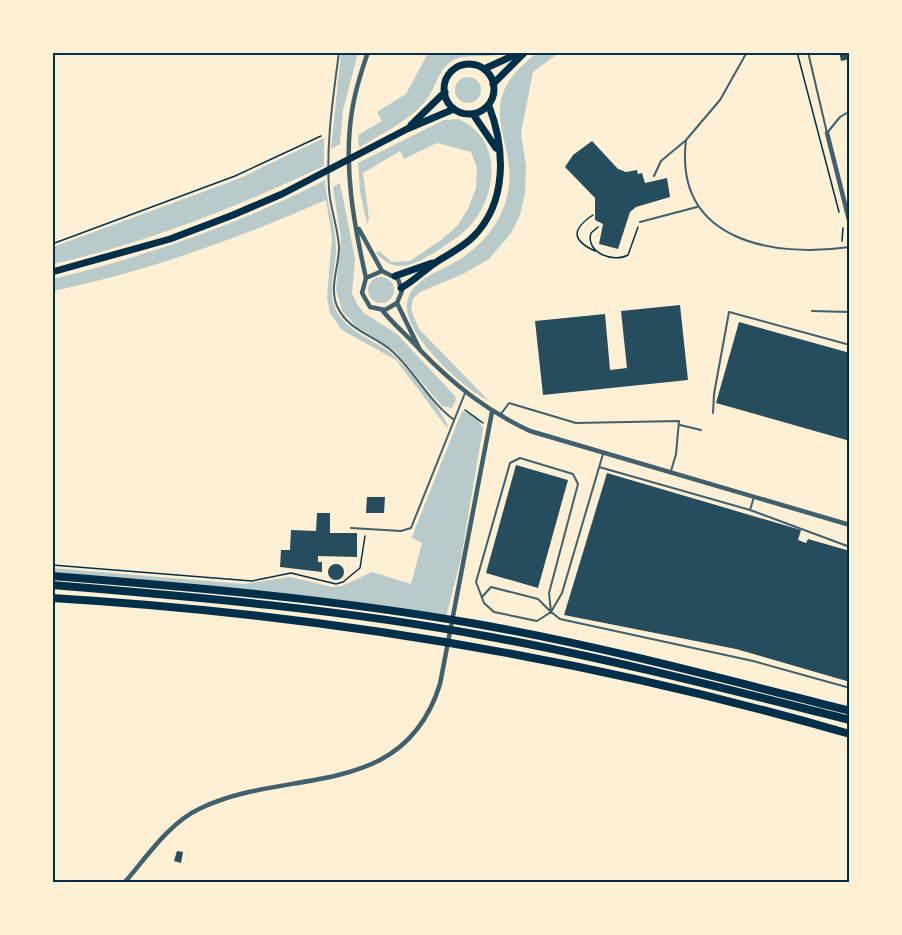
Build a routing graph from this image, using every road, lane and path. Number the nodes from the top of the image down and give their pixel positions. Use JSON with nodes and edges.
{"nodes":[{"id":1,"x":339,"y":52,"type":"edge"},
{"id":2,"x":368,"y":52,"type":"edge"},
{"id":3,"x":523,"y":52,"type":"edge"},
{"id":4,"x":747,"y":52,"type":"edge"},
{"id":5,"x":797,"y":52,"type":"edge"},
{"id":6,"x":808,"y":52,"type":"edge"},
{"id":7,"x":484,"y":69,"type":"junction"},
{"id":8,"x":493,"y":84,"type":"junction"},
{"id":9,"x":445,"y":92,"type":"junction"},
{"id":10,"x":489,"y":106,"type":"junction"},
{"id":11,"x":454,"y":109,"type":"junction"},
{"id":12,"x":849,"y":111,"type":"edge"},
{"id":13,"x":473,"y":114,"type":"junction"},
{"id":14,"x":407,"y":129,"type":"junction"},
{"id":15,"x":328,"y":134,"type":"junction"},
{"id":16,"x":828,"y":134,"type":"junction"},
{"id":17,"x":686,"y":140,"type":"junction"},
{"id":18,"x":498,"y":151,"type":"junction"},
{"id":19,"x":654,"y":176,"type":"dead end"},
{"id":20,"x":697,"y":207,"type":"junction"},
{"id":21,"x":593,"y":214,"type":"dead end"},
{"id":22,"x":841,"y":218,"type":"dead end"},
{"id":23,"x":640,"y":222,"type":"joint"},
{"id":24,"x":357,"y":224,"type":"junction"},
{"id":25,"x":849,"y":224,"type":"edge"},
{"id":26,"x":843,"y":225,"type":"dead end"},
{"id":27,"x":598,"y":227,"type":"dead end"},
{"id":28,"x":52,"y":244,"type":"edge"},
{"id":29,"x":849,"y":247,"type":"edge"},
{"id":30,"x":841,"y":248,"type":"junction"},
{"id":31,"x":595,"y":251,"type":"junction"},
{"id":32,"x":435,"y":263,"type":"junction"},
{"id":33,"x":382,"y":271,"type":"junction"},
{"id":34,"x":52,"y":272,"type":"edge"},
{"id":35,"x":395,"y":276,"type":"junction"},
{"id":36,"x":366,"y":278,"type":"junction"},
{"id":37,"x":401,"y":288,"type":"junction"},
{"id":38,"x":397,"y":303,"type":"junction"},
{"id":39,"x":382,"y":310,"type":"junction"},
{"id":40,"x":812,"y":311,"type":"dead end"},
{"id":41,"x":849,"y":312,"type":"edge"},
{"id":42,"x":849,"y":345,"type":"edge"},
{"id":43,"x":420,"y":349,"type":"junction"},
{"id":44,"x":465,"y":393,"type":"junction"},
{"id":45,"x":458,"y":408,"type":"junction"},
{"id":46,"x":492,"y":412,"type":"junction"},
{"id":47,"x":713,"y":413,"type":"dead end"},
{"id":48,"x":499,"y":416,"type":"junction"},
{"id":49,"x":453,"y":419,"type":"junction"},
{"id":50,"x":679,"y":425,"type":"junction"},
{"id":51,"x":487,"y":428,"type":"junction"},
{"id":52,"x":700,"y":430,"type":"dead end"},
{"id":53,"x":603,"y":454,"type":"junction"},
{"id":54,"x":599,"y":467,"type":"junction"},
{"id":55,"x":670,"y":473,"type":"junction"},
{"id":56,"x":754,"y":497,"type":"junction"},
{"id":57,"x":750,"y":510,"type":"junction"},
{"id":58,"x":849,"y":525,"type":"edge"},
{"id":59,"x":351,"y":528,"type":"dead end"},
{"id":60,"x":365,"y":529,"type":"junction"},
{"id":61,"x":849,"y":546,"type":"edge"},
{"id":62,"x":52,"y":566,"type":"edge"},
{"id":63,"x":52,"y":576,"type":"edge"},
{"id":64,"x":52,"y":585,"type":"edge"},
{"id":65,"x":482,"y":597,"type":"junction"},
{"id":66,"x":52,"y":598,"type":"edge"},
{"id":67,"x":552,"y":612,"type":"junction"},
{"id":68,"x":849,"y":688,"type":"edge"},
{"id":69,"x":849,"y":711,"type":"edge"},
{"id":70,"x":849,"y":720,"type":"edge"},
{"id":71,"x":849,"y":734,"type":"edge"},
{"id":72,"x":124,"y":882,"type":"edge"}],
"edges":[{"from":1,"to":15,"type":"lane"},
{"from":2,"to":24,"type":"street"},
{"from":3,"to":7,"type":"highway"},
{"from":3,"to":8,"type":"highway"},
{"from":4,"to":17,"type":"lane"},
{"from":5,"to":22,"type":"path"},
{"from":6,"to":16,"type":"lane"},
{"from":7,"to":8,"type":"highway"},
{"from":7,"to":9,"type":"highway"},
{"from":8,"to":10,"type":"highway"},
{"from":9,"to":11,"type":"highway"},
{"from":9,"to":14,"type":"highway"},
{"from":10,"to":13,"type":"highway"},
{"from":10,"to":18,"type":"highway"},
{"from":11,"to":13,"type":"highway"},
{"from":11,"to":14,"type":"highway"},
{"from":12,"to":16,"type":"lane"},
{"from":13,"to":18,"type":"highway"},
{"from":14,"to":34,"type":"highway"},
{"from":15,"to":28,"type":"path"},
{"from":15,"to":49,"type":"lane"},
{"from":16,"to":25,"type":"street"},
{"from":17,"to":19,"type":"lane"},
{"from":17,"to":20,"type":"lane"},
{"from":18,"to":32,"type":"highway"},
{"from":20,"to":23,"type":"lane"},
{"from":20,"to":30,"type":"lane"},
{"from":21,"to":31,"type":"path"},
{"from":23,"to":31,"type":"path"},
{"from":24,"to":33,"type":"street"},
{"from":24,"to":36,"type":"street"},
{"from":26,"to":30,"type":"path"},
{"from":27,"to":31,"type":"path"},
{"from":29,"to":30,"type":"lane"},
{"from":32,"to":35,"type":"highway"},
{"from":32,"to":37,"type":"highway"},
{"from":33,"to":35,"type":"street"},
{"from":33,"to":36,"type":"street"},
{"from":35,"to":37,"type":"street"},
{"from":36,"to":39,"type":"street"},
{"from":37,"to":38,"type":"street"},
{"from":38,"to":39,"type":"street"},
{"from":38,"to":43,"type":"street"},
{"from":39,"to":43,"type":"street"},
{"from":40,"to":41,"type":"lane"},
{"from":42,"to":47,"type":"lane"},
{"from":43,"to":44,"type":"street"},
{"from":44,"to":45,"type":"lane"},
{"from":44,"to":46,"type":"street"},
{"from":45,"to":49,"type":"lane"},
{"from":45,"to":51,"type":"path"},
{"from":46,"to":48,"type":"street"},
{"from":46,"to":51,"type":"street"},
{"from":48,"to":50,"type":"lane"},
{"from":48,"to":53,"type":"street"},
{"from":49,"to":60,"type":"lane"},
{"from":50,"to":52,"type":"lane"},
{"from":50,"to":55,"type":"lane"},
{"from":51,"to":72,"type":"street"},
{"from":53,"to":54,"type":"lane"},
{"from":53,"to":55,"type":"street"},
{"from":54,"to":57,"type":"lane"},
{"from":54,"to":67,"type":"lane"},
{"from":55,"to":56,"type":"street"},
{"from":56,"to":57,"type":"lane"},
{"from":56,"to":58,"type":"street"},
{"from":57,"to":61,"type":"lane"},
{"from":59,"to":60,"type":"lane"},
{"from":60,"to":62,"type":"path"},
{"from":63,"to":69,"type":"highway"},
{"from":64,"to":70,"type":"highway"},
{"from":65,"to":67,"type":"lane"},
{"from":65,"to":67,"type":"lane"},
{"from":65,"to":67,"type":"lane"},
{"from":66,"to":71,"type":"highway"},
{"from":67,"to":68,"type":"lane"}]}
